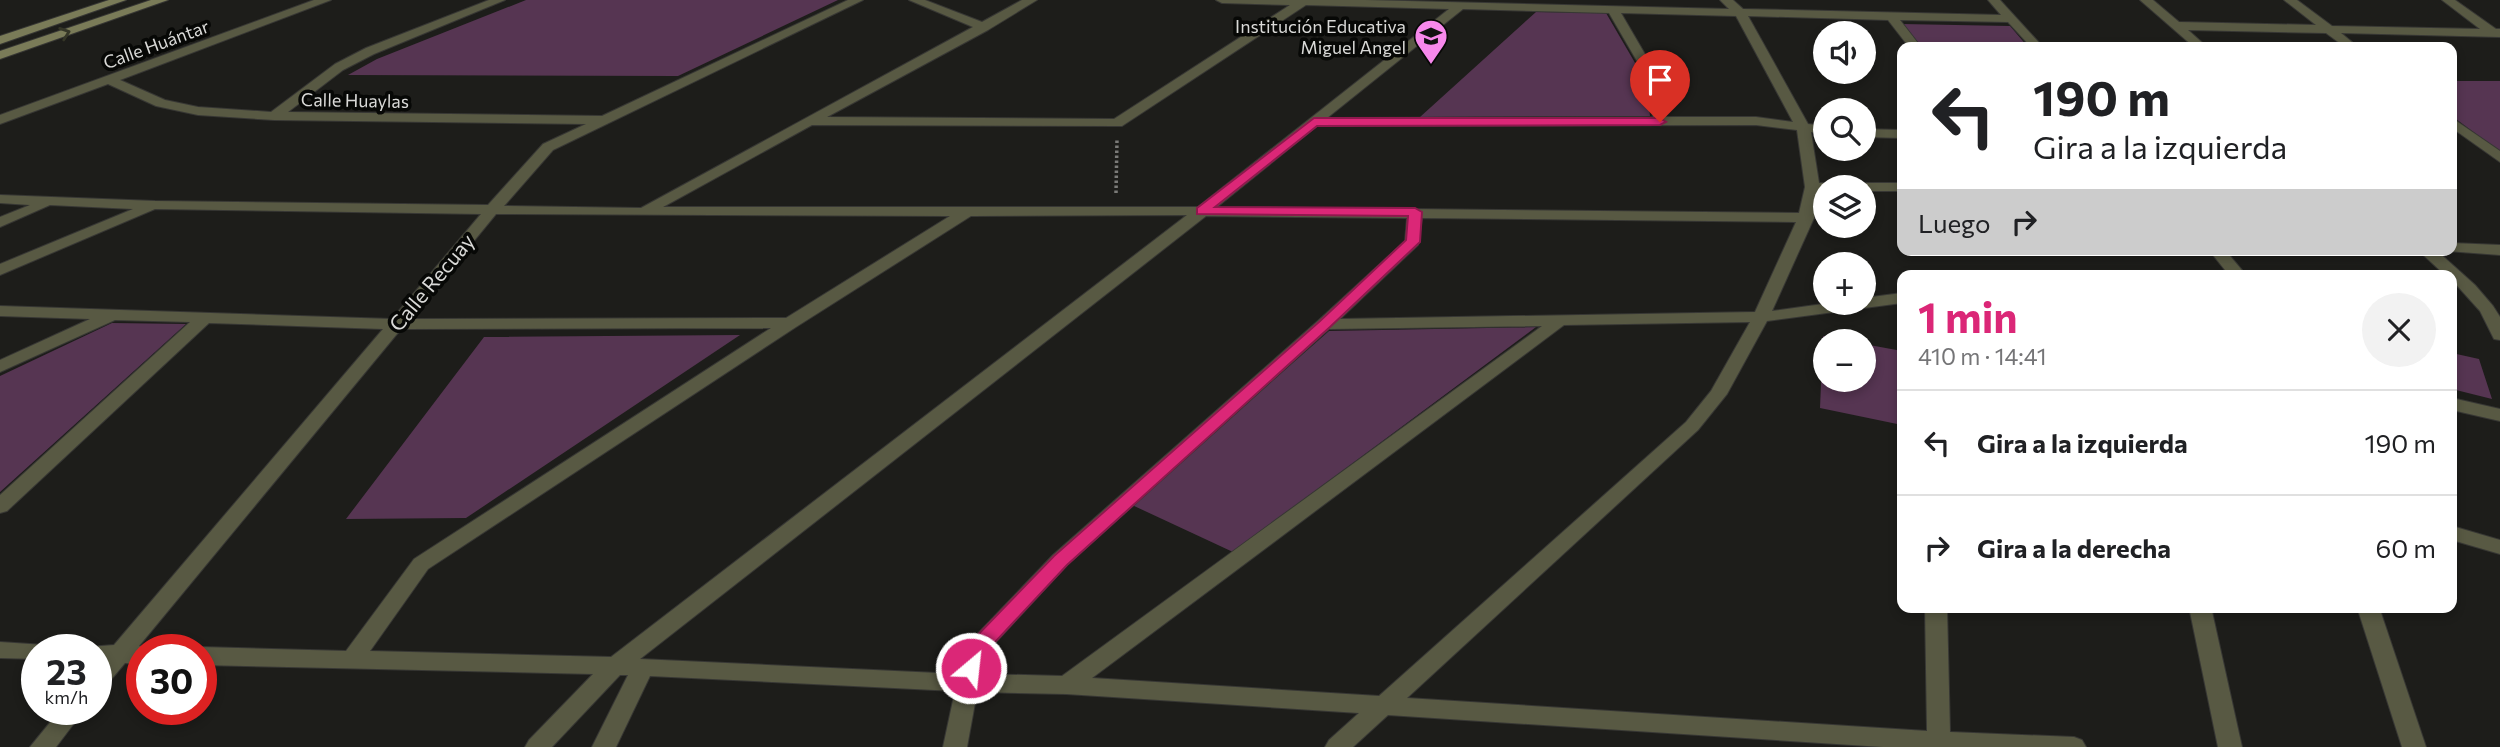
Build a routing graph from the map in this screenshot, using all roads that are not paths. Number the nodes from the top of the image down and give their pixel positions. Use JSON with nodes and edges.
{"nodes":[{"id":1,"x":120,"y":0,"type":"edge"},
{"id":2,"x":162,"y":0,"type":"edge"},
{"id":3,"x":325,"y":0,"type":"edge"},
{"id":4,"x":499,"y":0,"type":"edge"},
{"id":5,"x":857,"y":0,"type":"edge"},
{"id":6,"x":915,"y":0,"type":"edge"},
{"id":7,"x":1031,"y":0,"type":"edge"},
{"id":8,"x":1222,"y":0,"type":"edge"},
{"id":9,"x":1726,"y":0,"type":"edge"},
{"id":10,"x":1994,"y":0,"type":"edge"},
{"id":11,"x":2146,"y":0,"type":"edge"},
{"id":12,"x":2290,"y":0,"type":"edge"},
{"id":13,"x":2448,"y":0,"type":"edge"},
{"id":14,"x":1303,"y":2,"type":"junction"},
{"id":15,"x":1460,"y":6,"type":"junction"},
{"id":16,"x":1614,"y":10,"type":"junction"},
{"id":17,"x":1740,"y":13,"type":"junction"},
{"id":18,"x":1891,"y":16,"type":"junction"},
{"id":19,"x":2012,"y":19,"type":"junction"},
{"id":20,"x":2177,"y":26,"type":"junction"},
{"id":21,"x":984,"y":27,"type":"junction"},
{"id":22,"x":2328,"y":29,"type":"junction"},
{"id":23,"x":2498,"y":35,"type":"edge"},
{"id":24,"x":0,"y":40,"type":"edge"},
{"id":25,"x":1911,"y":42,"type":"edge"},
{"id":26,"x":2033,"y":42,"type":"edge"},
{"id":27,"x":2195,"y":42,"type":"edge"},
{"id":28,"x":2345,"y":42,"type":"edge"},
{"id":29,"x":0,"y":55,"type":"edge"},
{"id":30,"x":109,"y":80,"type":"junction"},
{"id":31,"x":274,"y":116,"type":"junction"},
{"id":32,"x":0,"y":120,"type":"edge"},
{"id":33,"x":606,"y":120,"type":"junction"},
{"id":34,"x":810,"y":121,"type":"junction"},
{"id":35,"x":1314,"y":122,"type":"junction"},
{"id":36,"x":1660,"y":122,"type":"junction"},
{"id":37,"x":2457,"y":126,"type":"edge"},
{"id":38,"x":1803,"y":127,"type":"junction"},
{"id":39,"x":1813,"y":128,"type":"edge"},
{"id":40,"x":1876,"y":133,"type":"edge"},
{"id":41,"x":1897,"y":134,"type":"edge"},
{"id":42,"x":2500,"y":158,"type":"edge"},
{"id":43,"x":1812,"y":187,"type":"junction"},
{"id":44,"x":1897,"y":187,"type":"edge"},
{"id":45,"x":0,"y":199,"type":"edge"},
{"id":46,"x":54,"y":201,"type":"junction"},
{"id":47,"x":155,"y":205,"type":"junction"},
{"id":48,"x":492,"y":210,"type":"junction"},
{"id":49,"x":1202,"y":211,"type":"junction"},
{"id":50,"x":643,"y":212,"type":"junction"},
{"id":51,"x":967,"y":212,"type":"junction"},
{"id":52,"x":1415,"y":212,"type":"junction"},
{"id":53,"x":1806,"y":218,"type":"junction"},
{"id":54,"x":0,"y":222,"type":"edge"},
{"id":55,"x":2457,"y":247,"type":"edge"},
{"id":56,"x":2500,"y":250,"type":"edge"},
{"id":57,"x":2222,"y":256,"type":"edge"},
{"id":58,"x":2434,"y":256,"type":"edge"},
{"id":59,"x":0,"y":270,"type":"edge"},
{"id":60,"x":2234,"y":270,"type":"edge"},
{"id":61,"x":2449,"y":270,"type":"edge"},
{"id":62,"x":2457,"y":277,"type":"edge"},
{"id":63,"x":1897,"y":299,"type":"edge"},
{"id":64,"x":0,"y":311,"type":"edge"},
{"id":65,"x":113,"y":314,"type":"junction"},
{"id":66,"x":206,"y":317,"type":"junction"},
{"id":67,"x":1761,"y":317,"type":"junction"},
{"id":68,"x":1560,"y":320,"type":"junction"},
{"id":69,"x":790,"y":323,"type":"junction"},
{"id":70,"x":396,"y":324,"type":"junction"},
{"id":71,"x":1325,"y":324,"type":"junction"},
{"id":72,"x":2500,"y":335,"type":"edge"},
{"id":73,"x":0,"y":367,"type":"edge"},
{"id":74,"x":2457,"y":405,"type":"edge"},
{"id":75,"x":2500,"y":415,"type":"edge"},
{"id":76,"x":0,"y":506,"type":"edge"},
{"id":77,"x":2457,"y":534,"type":"edge"},
{"id":78,"x":2500,"y":547,"type":"edge"},
{"id":79,"x":1936,"y":613,"type":"edge"},
{"id":80,"x":2201,"y":613,"type":"edge"},
{"id":81,"x":2370,"y":613,"type":"edge"},
{"id":82,"x":147,"y":634,"type":"edge"},
{"id":83,"x":0,"y":650,"type":"edge"},
{"id":84,"x":21,"y":651,"type":"edge"},
{"id":85,"x":217,"y":657,"type":"edge"},
{"id":86,"x":126,"y":658,"type":"edge"},
{"id":87,"x":351,"y":661,"type":"junction"},
{"id":88,"x":615,"y":666,"type":"junction"},
{"id":89,"x":643,"y":667,"type":"junction"},
{"id":90,"x":112,"y":669,"type":"edge"},
{"id":91,"x":968,"y":683,"type":"junction"},
{"id":92,"x":1066,"y":685,"type":"junction"},
{"id":93,"x":1385,"y":707,"type":"junction"},
{"id":94,"x":61,"y":725,"type":"edge"},
{"id":95,"x":1939,"y":741,"type":"junction"},
{"id":96,"x":42,"y":747,"type":"edge"},
{"id":97,"x":537,"y":747,"type":"edge"},
{"id":98,"x":604,"y":747,"type":"edge"},
{"id":99,"x":955,"y":747,"type":"edge"},
{"id":100,"x":1337,"y":747,"type":"edge"},
{"id":101,"x":2074,"y":747,"type":"edge"},
{"id":102,"x":2230,"y":747,"type":"edge"},
{"id":103,"x":2414,"y":747,"type":"edge"}],
"edges":[{"from":1,"to":24,"type":"main road"},
{"from":29,"to":2,"type":"main road","one_way":true},
{"from":3,"to":30,"type":"street","name":"Calle Huántar"},
{"from":4,"to":31,"type":"street"},
{"from":5,"to":33,"type":"street","name":"Calle Recuay"},
{"from":6,"to":21,"type":"street"},
{"from":7,"to":21,"type":"street"},
{"from":8,"to":14,"type":"street"},
{"from":9,"to":17,"type":"street"},
{"from":10,"to":19,"type":"street"},
{"from":11,"to":20,"type":"street"},
{"from":12,"to":22,"type":"street"},
{"from":13,"to":23,"type":"street"},
{"from":14,"to":15,"type":"street"},
{"from":14,"to":34,"type":"street"},
{"from":15,"to":16,"type":"street"},
{"from":15,"to":35,"type":"street"},
{"from":16,"to":17,"type":"street"},
{"from":16,"to":36,"type":"street"},
{"from":17,"to":18,"type":"street"},
{"from":17,"to":38,"type":"street"},
{"from":18,"to":19,"type":"street"},
{"from":18,"to":25,"type":"street"},
{"from":19,"to":26,"type":"street"},
{"from":20,"to":22,"type":"street"},
{"from":20,"to":27,"type":"street"},
{"from":21,"to":34,"type":"street"},
{"from":22,"to":23,"type":"street"},
{"from":22,"to":28,"type":"street"},
{"from":30,"to":31,"type":"street","name":"Calle Huaylas"},
{"from":30,"to":32,"type":"street","name":"Calle Huántar"},
{"from":31,"to":33,"type":"street","name":"Calle Huaylas"},
{"from":33,"to":48,"type":"street","name":"Calle Recuay"},
{"from":34,"to":50,"type":"street"},
{"from":35,"to":36,"type":"street"},
{"from":35,"to":49,"type":"street"},
{"from":36,"to":38,"type":"street"},
{"from":37,"to":42,"type":"street"},
{"from":38,"to":39,"type":"street"},
{"from":38,"to":43,"type":"street"},
{"from":40,"to":41,"type":"street"},
{"from":43,"to":44,"type":"street"},
{"from":43,"to":53,"type":"street"},
{"from":45,"to":46,"type":"street"},
{"from":46,"to":47,"type":"street"},
{"from":46,"to":54,"type":"street"},
{"from":47,"to":48,"type":"street"},
{"from":47,"to":59,"type":"street"},
{"from":48,"to":50,"type":"street"},
{"from":48,"to":70,"type":"street","name":"Calle Recuay"},
{"from":49,"to":51,"type":"street"},
{"from":49,"to":52,"type":"street"},
{"from":49,"to":88,"type":"street"},
{"from":50,"to":51,"type":"street"},
{"from":51,"to":69,"type":"street"},
{"from":52,"to":53,"type":"street"},
{"from":52,"to":71,"type":"street"},
{"from":53,"to":67,"type":"street"},
{"from":55,"to":56,"type":"street"},
{"from":57,"to":60,"type":"street"},
{"from":58,"to":61,"type":"street"},
{"from":62,"to":72,"type":"street"},
{"from":63,"to":67,"type":"street"},
{"from":64,"to":65,"type":"street"},
{"from":65,"to":66,"type":"street"},
{"from":65,"to":73,"type":"street"},
{"from":66,"to":70,"type":"street"},
{"from":66,"to":76,"type":"street"},
{"from":67,"to":68,"type":"street"},
{"from":67,"to":93,"type":"street"},
{"from":68,"to":71,"type":"street"},
{"from":68,"to":92,"type":"street"},
{"from":69,"to":70,"type":"street"},
{"from":69,"to":87,"type":"street"},
{"from":70,"to":82,"type":"street","name":"Calle Recuay"},
{"from":71,"to":91,"type":"street"},
{"from":74,"to":75,"type":"street"},
{"from":77,"to":78,"type":"street"},
{"from":79,"to":95,"type":"street"},
{"from":80,"to":102,"type":"street"},
{"from":81,"to":103,"type":"street"},
{"from":83,"to":84,"type":"street"},
{"from":85,"to":87,"type":"street"},
{"from":86,"to":90,"type":"street","name":"Calle Recuay"},
{"from":87,"to":88,"type":"street"},
{"from":88,"to":89,"type":"street"},
{"from":88,"to":97,"type":"street"},
{"from":89,"to":91,"type":"street"},
{"from":89,"to":98,"type":"street"},
{"from":91,"to":92,"type":"street"},
{"from":91,"to":99,"type":"street"},
{"from":92,"to":93,"type":"street"},
{"from":93,"to":95,"type":"street"},
{"from":93,"to":100,"type":"street"},
{"from":94,"to":96,"type":"street"},
{"from":95,"to":101,"type":"street"}]}
